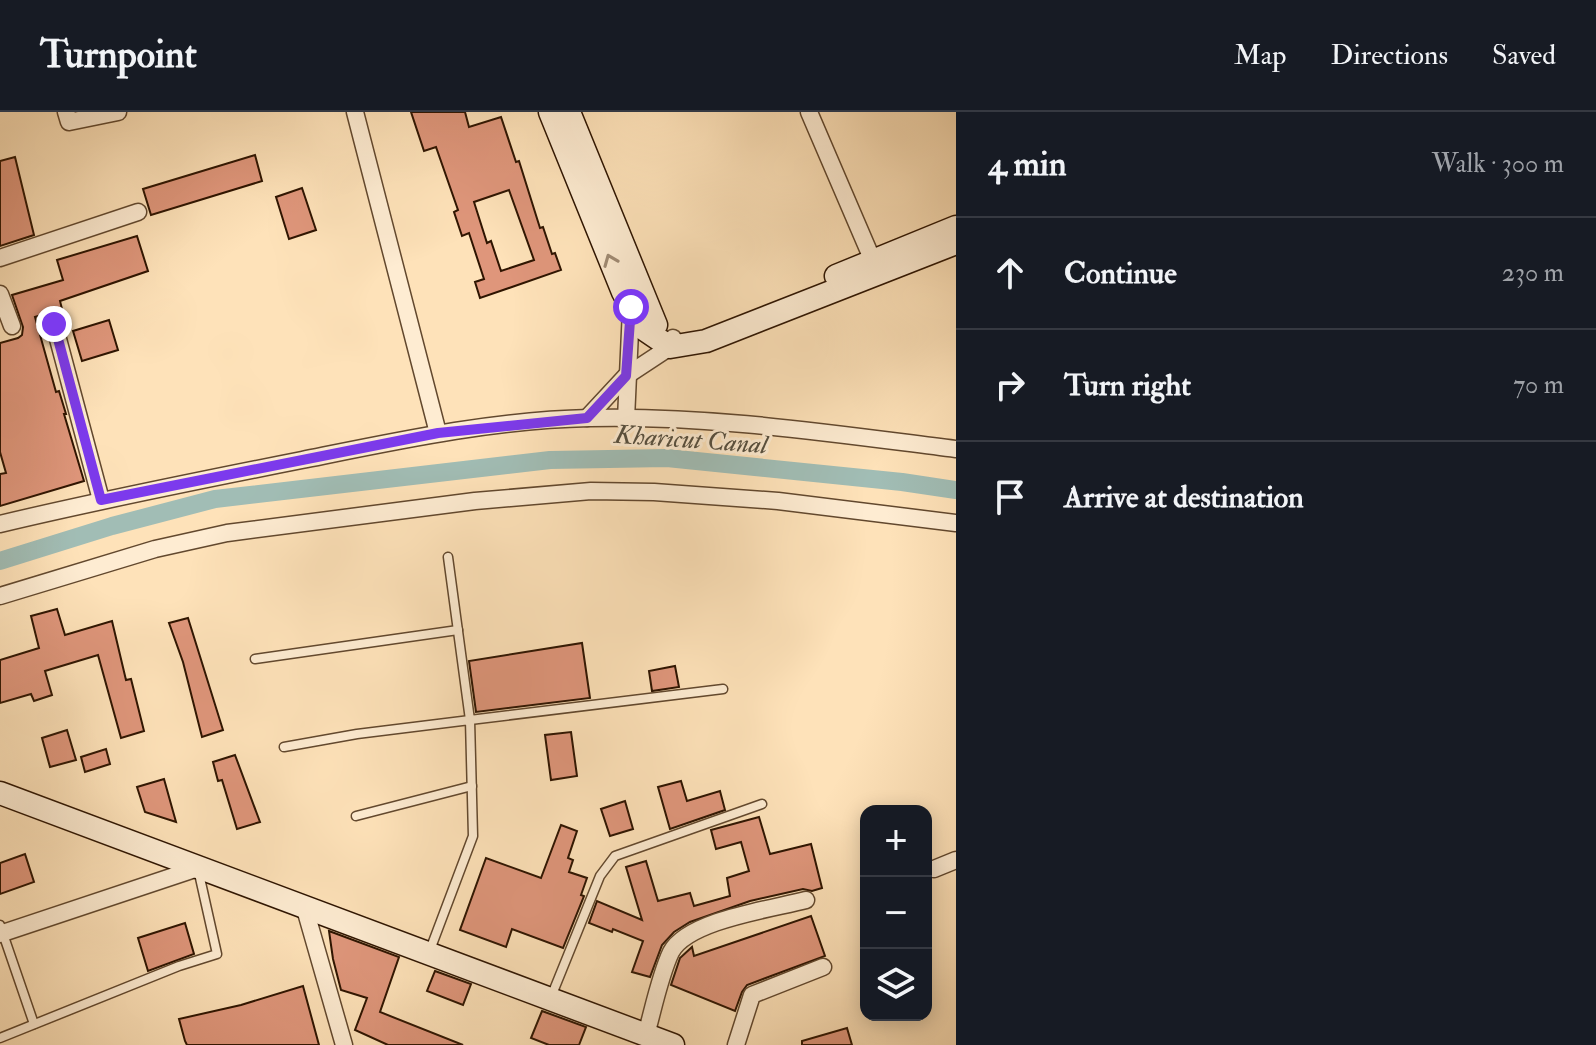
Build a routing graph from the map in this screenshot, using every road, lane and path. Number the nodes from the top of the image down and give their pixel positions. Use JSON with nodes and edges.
{"nodes":[{"id":1,"x":66,"y":112,"type":"edge"},
{"id":2,"x":118,"y":112,"type":"edge"},
{"id":3,"x":355,"y":112,"type":"edge"},
{"id":4,"x":550,"y":112,"type":"edge"},
{"id":5,"x":569,"y":112,"type":"edge"},
{"id":6,"x":809,"y":112,"type":"edge"},
{"id":7,"x":138,"y":212,"type":"dead end"},
{"id":8,"x":956,"y":227,"type":"edge"},
{"id":9,"x":956,"y":243,"type":"edge"},
{"id":10,"x":0,"y":258,"type":"edge"},
{"id":11,"x":873,"y":261,"type":"junction"},
{"id":12,"x":0,"y":294,"type":"edge"},
{"id":13,"x":638,"y":304,"type":"junction"},
{"id":14,"x":54,"y":324,"type":"dead end"},
{"id":15,"x":12,"y":326,"type":"dead end"},
{"id":16,"x":672,"y":342,"type":"junction"},
{"id":17,"x":626,"y":376,"type":"junction"},
{"id":18,"x":587,"y":418,"type":"junction"},
{"id":19,"x":626,"y":419,"type":"junction"},
{"id":20,"x":438,"y":433,"type":"junction"},
{"id":21,"x":956,"y":449,"type":"edge"},
{"id":22,"x":101,"y":500,"type":"junction"},
{"id":23,"x":956,"y":523,"type":"edge"},
{"id":24,"x":0,"y":524,"type":"edge"},
{"id":25,"x":448,"y":557,"type":"dead end"},
{"id":26,"x":0,"y":596,"type":"edge"},
{"id":27,"x":458,"y":630,"type":"junction"},
{"id":28,"x":255,"y":659,"type":"dead end"},
{"id":29,"x":723,"y":689,"type":"dead end"},
{"id":30,"x":470,"y":720,"type":"junction"},
{"id":31,"x":284,"y":747,"type":"dead end"},
{"id":32,"x":472,"y":786,"type":"junction"},
{"id":33,"x":0,"y":793,"type":"edge"},
{"id":34,"x":762,"y":804,"type":"dead end"},
{"id":35,"x":356,"y":816,"type":"dead end"},
{"id":36,"x":956,"y":860,"type":"edge"},
{"id":37,"x":198,"y":868,"type":"junction"},
{"id":38,"x":934,"y":869,"type":"dead end"},
{"id":39,"x":806,"y":900,"type":"dead end"},
{"id":40,"x":305,"y":909,"type":"junction"},
{"id":41,"x":1,"y":930,"type":"edge"},
{"id":42,"x":429,"y":955,"type":"junction"},
{"id":43,"x":823,"y":967,"type":"dead end"},
{"id":44,"x":550,"y":1000,"type":"junction"},
{"id":45,"x":34,"y":1024,"type":"junction"},
{"id":46,"x":646,"y":1035,"type":"junction"},
{"id":47,"x":0,"y":1038,"type":"edge"},
{"id":48,"x":344,"y":1045,"type":"edge"},
{"id":49,"x":673,"y":1045,"type":"edge"},
{"id":50,"x":736,"y":1045,"type":"edge"}],
"edges":[{"from":1,"to":2,"type":"street"},
{"from":3,"to":20,"type":"street"},
{"from":13,"to":4,"type":"street","one_way":true},
{"from":5,"to":13,"type":"street"},
{"from":6,"to":11,"type":"street"},
{"from":7,"to":10,"type":"street"},
{"from":8,"to":11,"type":"street"},
{"from":9,"to":16,"type":"street"},
{"from":11,"to":16,"type":"street"},
{"from":12,"to":15,"type":"street"},
{"from":13,"to":16,"type":"street"},
{"from":13,"to":17,"type":"street"},
{"from":14,"to":22,"type":"street"},
{"from":16,"to":17,"type":"street"},
{"from":17,"to":18,"type":"street"},
{"from":17,"to":19,"type":"street"},
{"from":18,"to":19,"type":"street"},
{"from":18,"to":20,"type":"street"},
{"from":19,"to":21,"type":"street"},
{"from":20,"to":22,"type":"street"},
{"from":22,"to":24,"type":"street"},
{"from":23,"to":26,"type":"street"},
{"from":25,"to":27,"type":"lane"},
{"from":27,"to":28,"type":"lane"},
{"from":27,"to":30,"type":"lane"},
{"from":29,"to":30,"type":"lane"},
{"from":30,"to":31,"type":"lane"},
{"from":30,"to":32,"type":"lane"},
{"from":32,"to":35,"type":"lane"},
{"from":32,"to":42,"type":"lane"},
{"from":33,"to":37,"type":"street"},
{"from":34,"to":44,"type":"lane"},
{"from":36,"to":38,"type":"street"},
{"from":37,"to":40,"type":"street"},
{"from":37,"to":41,"type":"street"},
{"from":37,"to":45,"type":"lane"},
{"from":39,"to":46,"type":"street"},
{"from":40,"to":42,"type":"street"},
{"from":40,"to":48,"type":"street"},
{"from":41,"to":45,"type":"lane"},
{"from":42,"to":44,"type":"street"},
{"from":43,"to":50,"type":"street"},
{"from":44,"to":46,"type":"street"},
{"from":45,"to":47,"type":"lane"},
{"from":46,"to":49,"type":"street"}]}
